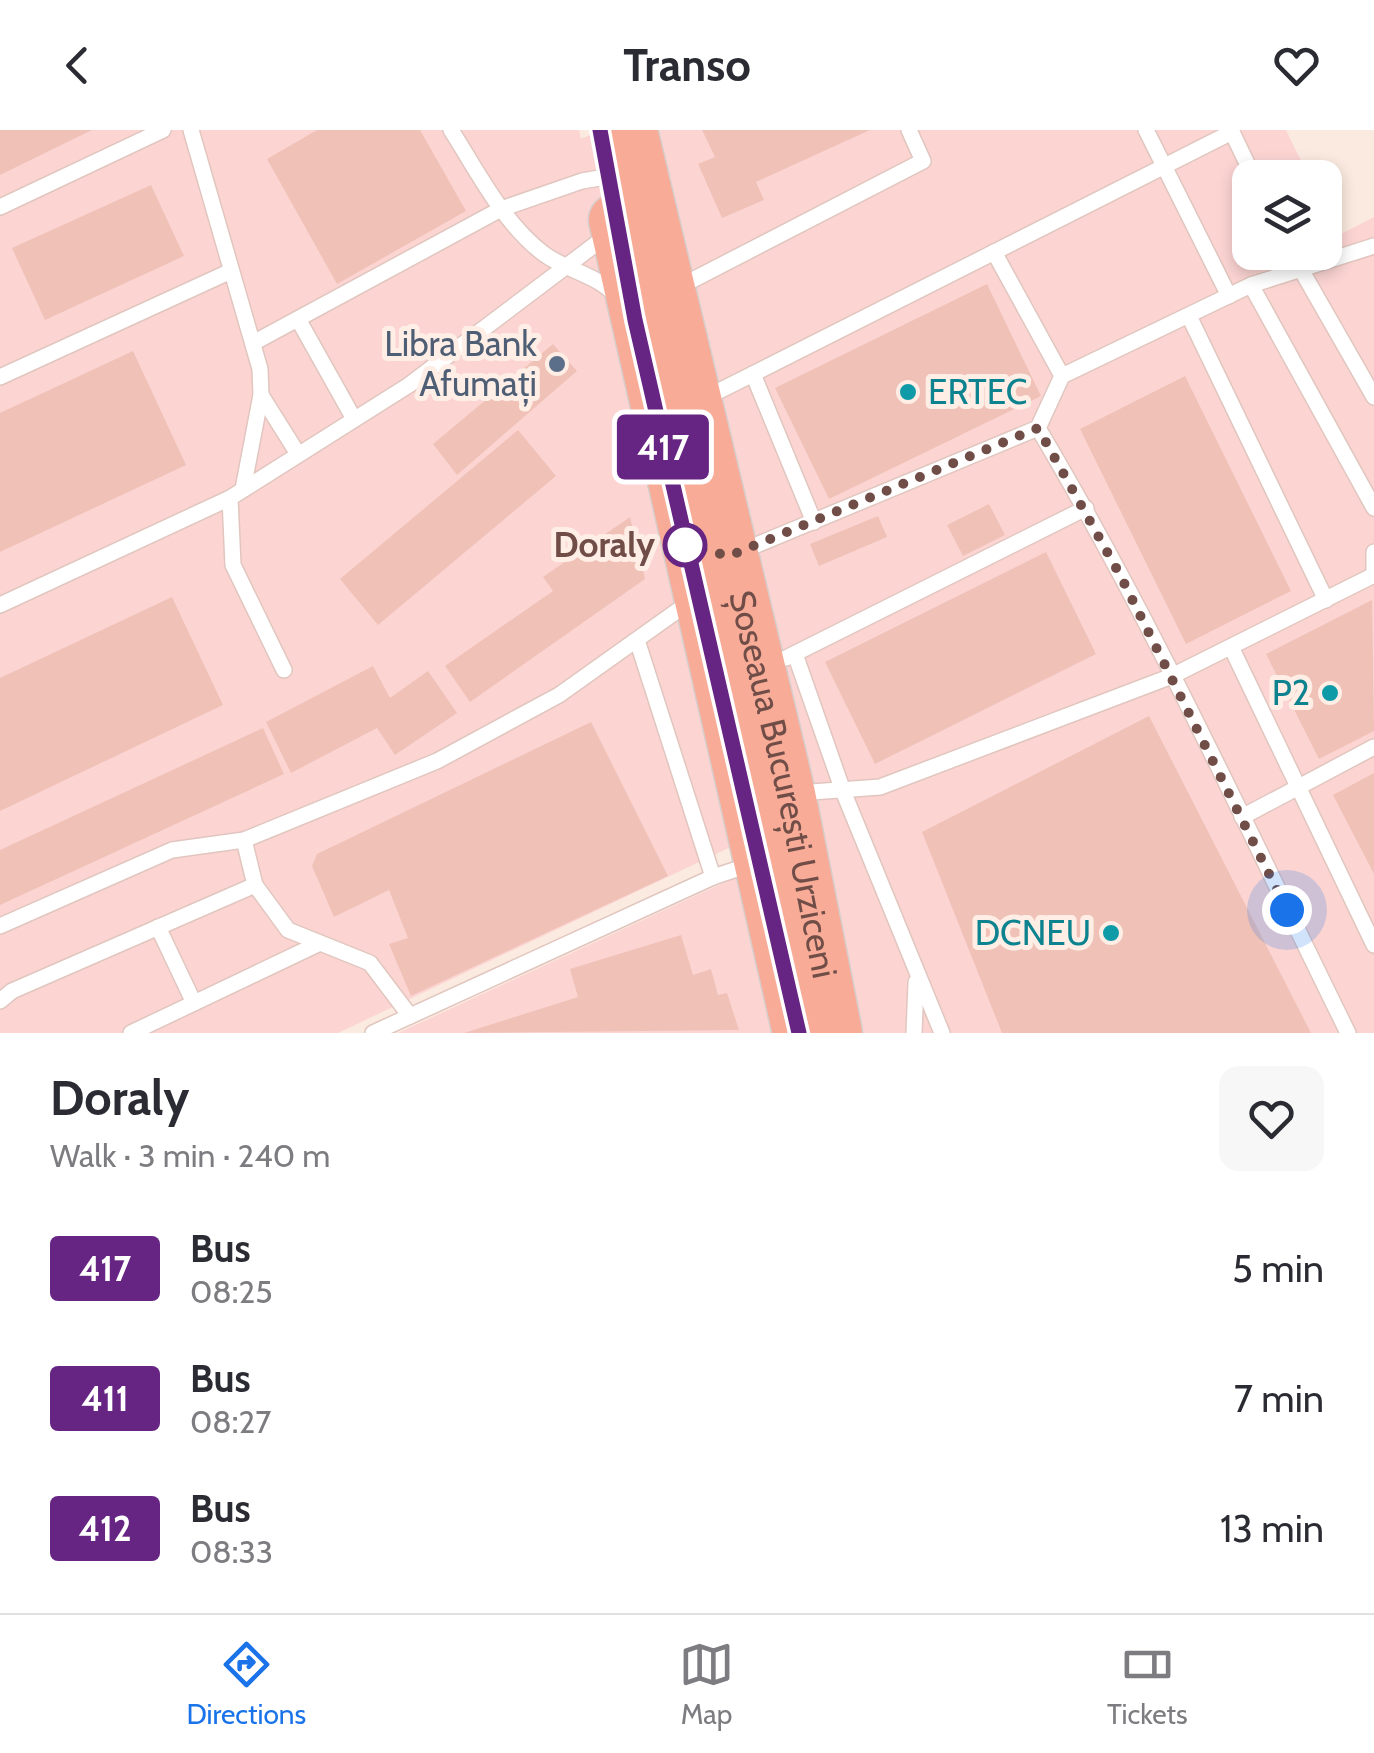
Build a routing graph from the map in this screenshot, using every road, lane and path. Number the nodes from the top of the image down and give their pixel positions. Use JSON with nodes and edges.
{"nodes":[{"id":1,"x":163,"y":130,"type":"edge"},
{"id":2,"x":191,"y":130,"type":"edge"},
{"id":3,"x":451,"y":130,"type":"edge"},
{"id":4,"x":909,"y":130,"type":"edge"},
{"id":5,"x":1146,"y":130,"type":"edge"},
{"id":6,"x":1231,"y":131,"type":"edge"},
{"id":7,"x":1245,"y":160,"type":"edge"},
{"id":8,"x":1165,"y":166,"type":"junction"},
{"id":9,"x":624,"y":175,"type":"edge"},
{"id":10,"x":0,"y":207,"type":"edge"},
{"id":11,"x":501,"y":209,"type":"junction"},
{"id":12,"x":1374,"y":246,"type":"edge"},
{"id":13,"x":994,"y":252,"type":"junction"},
{"id":14,"x":1342,"y":252,"type":"edge"},
{"id":15,"x":565,"y":266,"type":"junction"},
{"id":16,"x":231,"y":270,"type":"junction"},
{"id":17,"x":1277,"y":270,"type":"edge"},
{"id":18,"x":1300,"y":270,"type":"edge"},
{"id":19,"x":1251,"y":285,"type":"junction"},
{"id":20,"x":1228,"y":296,"type":"junction"},
{"id":21,"x":651,"y":306,"type":"junction"},
{"id":22,"x":1189,"y":316,"type":"junction"},
{"id":23,"x":298,"y":319,"type":"junction"},
{"id":24,"x":255,"y":342,"type":"junction"},
{"id":25,"x":753,"y":374,"type":"junction"},
{"id":26,"x":1062,"y":376,"type":"junction"},
{"id":27,"x":0,"y":377,"type":"edge"},
{"id":28,"x":261,"y":395,"type":"junction"},
{"id":29,"x":1374,"y":396,"type":"edge"},
{"id":30,"x":693,"y":404,"type":"junction"},
{"id":31,"x":354,"y":420,"type":"junction"},
{"id":32,"x":1038,"y":428,"type":"junction"},
{"id":33,"x":298,"y":454,"type":"junction"},
{"id":34,"x":237,"y":493,"type":"junction"},
{"id":35,"x":1086,"y":508,"type":"junction"},
{"id":36,"x":1374,"y":508,"type":"edge"},
{"id":37,"x":814,"y":522,"type":"junction"},
{"id":38,"x":1374,"y":552,"type":"edge"},
{"id":39,"x":1374,"y":572,"type":"edge"},
{"id":40,"x":714,"y":576,"type":"junction"},
{"id":41,"x":1326,"y":600,"type":"junction"},
{"id":42,"x":0,"y":605,"type":"edge"},
{"id":43,"x":637,"y":640,"type":"junction"},
{"id":44,"x":1232,"y":649,"type":"junction"},
{"id":45,"x":777,"y":661,"type":"junction"},
{"id":46,"x":284,"y":670,"type":"dead end"},
{"id":47,"x":1172,"y":676,"type":"junction"},
{"id":48,"x":1374,"y":748,"type":"edge"},
{"id":49,"x":1298,"y":787,"type":"junction"},
{"id":50,"x":844,"y":792,"type":"junction"},
{"id":51,"x":789,"y":794,"type":"junction"},
{"id":52,"x":1242,"y":817,"type":"junction"},
{"id":53,"x":244,"y":840,"type":"junction"},
{"id":54,"x":737,"y":869,"type":"junction"},
{"id":55,"x":256,"y":884,"type":"junction"},
{"id":56,"x":0,"y":926,"type":"edge"},
{"id":57,"x":158,"y":928,"type":"junction"},
{"id":58,"x":320,"y":943,"type":"junction"},
{"id":59,"x":1374,"y":945,"type":"edge"},
{"id":60,"x":916,"y":979,"type":"junction"},
{"id":61,"x":0,"y":1001,"type":"edge"},
{"id":62,"x":194,"y":1003,"type":"junction"},
{"id":63,"x":410,"y":1016,"type":"junction"},
{"id":64,"x":131,"y":1033,"type":"edge"},
{"id":65,"x":373,"y":1033,"type":"edge"},
{"id":66,"x":799,"y":1033,"type":"edge"},
{"id":67,"x":836,"y":1033,"type":"edge"},
{"id":68,"x":914,"y":1033,"type":"edge"},
{"id":69,"x":942,"y":1033,"type":"edge"},
{"id":70,"x":1348,"y":1033,"type":"edge"}],
"edges":[{"from":1,"to":10,"type":"lane"},
{"from":2,"to":16,"type":"lane"},
{"from":3,"to":11,"type":"lane"},
{"from":4,"to":21,"type":"lane"},
{"from":5,"to":8,"type":"lane"},
{"from":6,"to":7,"type":"lane"},
{"from":6,"to":8,"type":"lane"},
{"from":8,"to":13,"type":"lane"},
{"from":8,"to":20,"type":"lane"},
{"from":9,"to":11,"type":"lane"},
{"from":9,"to":15,"type":"lane"},
{"from":9,"to":21,"type":"highway","name":"Șoseaua București Urziceni"},
{"from":11,"to":15,"type":"lane"},
{"from":11,"to":23,"type":"lane"},
{"from":12,"to":14,"type":"lane"},
{"from":13,"to":25,"type":"lane"},
{"from":13,"to":26,"type":"lane"},
{"from":15,"to":21,"type":"lane"},
{"from":15,"to":31,"type":"lane"},
{"from":16,"to":24,"type":"lane"},
{"from":16,"to":27,"type":"lane"},
{"from":17,"to":19,"type":"lane"},
{"from":18,"to":29,"type":"lane"},
{"from":19,"to":20,"type":"lane"},
{"from":19,"to":36,"type":"lane"},
{"from":20,"to":22,"type":"lane"},
{"from":21,"to":30,"type":"highway","name":"Șoseaua București Urziceni"},
{"from":21,"to":40,"type":"highway","name":"Șoseaua București Urziceni"},
{"from":22,"to":26,"type":"lane"},
{"from":22,"to":41,"type":"lane"},
{"from":23,"to":24,"type":"lane"},
{"from":23,"to":31,"type":"lane"},
{"from":24,"to":28,"type":"lane"},
{"from":25,"to":30,"type":"lane"},
{"from":25,"to":37,"type":"lane"},
{"from":26,"to":32,"type":"lane"},
{"from":28,"to":33,"type":"lane"},
{"from":28,"to":34,"type":"lane"},
{"from":30,"to":40,"type":"highway","name":"Șoseaua București Urziceni"},
{"from":31,"to":33,"type":"lane"},
{"from":32,"to":35,"type":"lane"},
{"from":32,"to":37,"type":"lane"},
{"from":33,"to":34,"type":"lane"},
{"from":34,"to":42,"type":"lane"},
{"from":34,"to":46,"type":"lane"},
{"from":35,"to":45,"type":"lane"},
{"from":35,"to":47,"type":"lane"},
{"from":37,"to":40,"type":"lane"},
{"from":38,"to":39,"type":"lane"},
{"from":39,"to":41,"type":"lane"},
{"from":40,"to":43,"type":"lane"},
{"from":40,"to":45,"type":"highway","name":"Șoseaua București Urziceni"},
{"from":40,"to":54,"type":"highway","name":"Șoseaua București Urziceni"},
{"from":41,"to":44,"type":"lane"},
{"from":43,"to":53,"type":"lane"},
{"from":43,"to":54,"type":"lane"},
{"from":44,"to":47,"type":"lane"},
{"from":44,"to":49,"type":"lane"},
{"from":45,"to":50,"type":"lane"},
{"from":45,"to":51,"type":"highway","name":"Șoseaua București Urziceni"},
{"from":47,"to":50,"type":"lane"},
{"from":47,"to":52,"type":"lane"},
{"from":48,"to":49,"type":"lane"},
{"from":49,"to":52,"type":"lane"},
{"from":49,"to":59,"type":"lane"},
{"from":50,"to":51,"type":"lane"},
{"from":50,"to":60,"type":"lane"},
{"from":51,"to":67,"type":"highway","name":"Șoseaua București Urziceni"},
{"from":52,"to":70,"type":"lane"},
{"from":53,"to":55,"type":"lane"},
{"from":53,"to":56,"type":"lane"},
{"from":54,"to":63,"type":"lane"},
{"from":54,"to":66,"type":"highway","name":"Șoseaua București Urziceni"},
{"from":55,"to":57,"type":"lane"},
{"from":55,"to":58,"type":"lane"},
{"from":57,"to":61,"type":"lane"},
{"from":57,"to":62,"type":"lane"},
{"from":58,"to":62,"type":"lane"},
{"from":58,"to":63,"type":"lane"},
{"from":60,"to":68,"type":"lane"},
{"from":60,"to":69,"type":"lane"},
{"from":62,"to":64,"type":"lane"},
{"from":63,"to":65,"type":"lane"}]}
